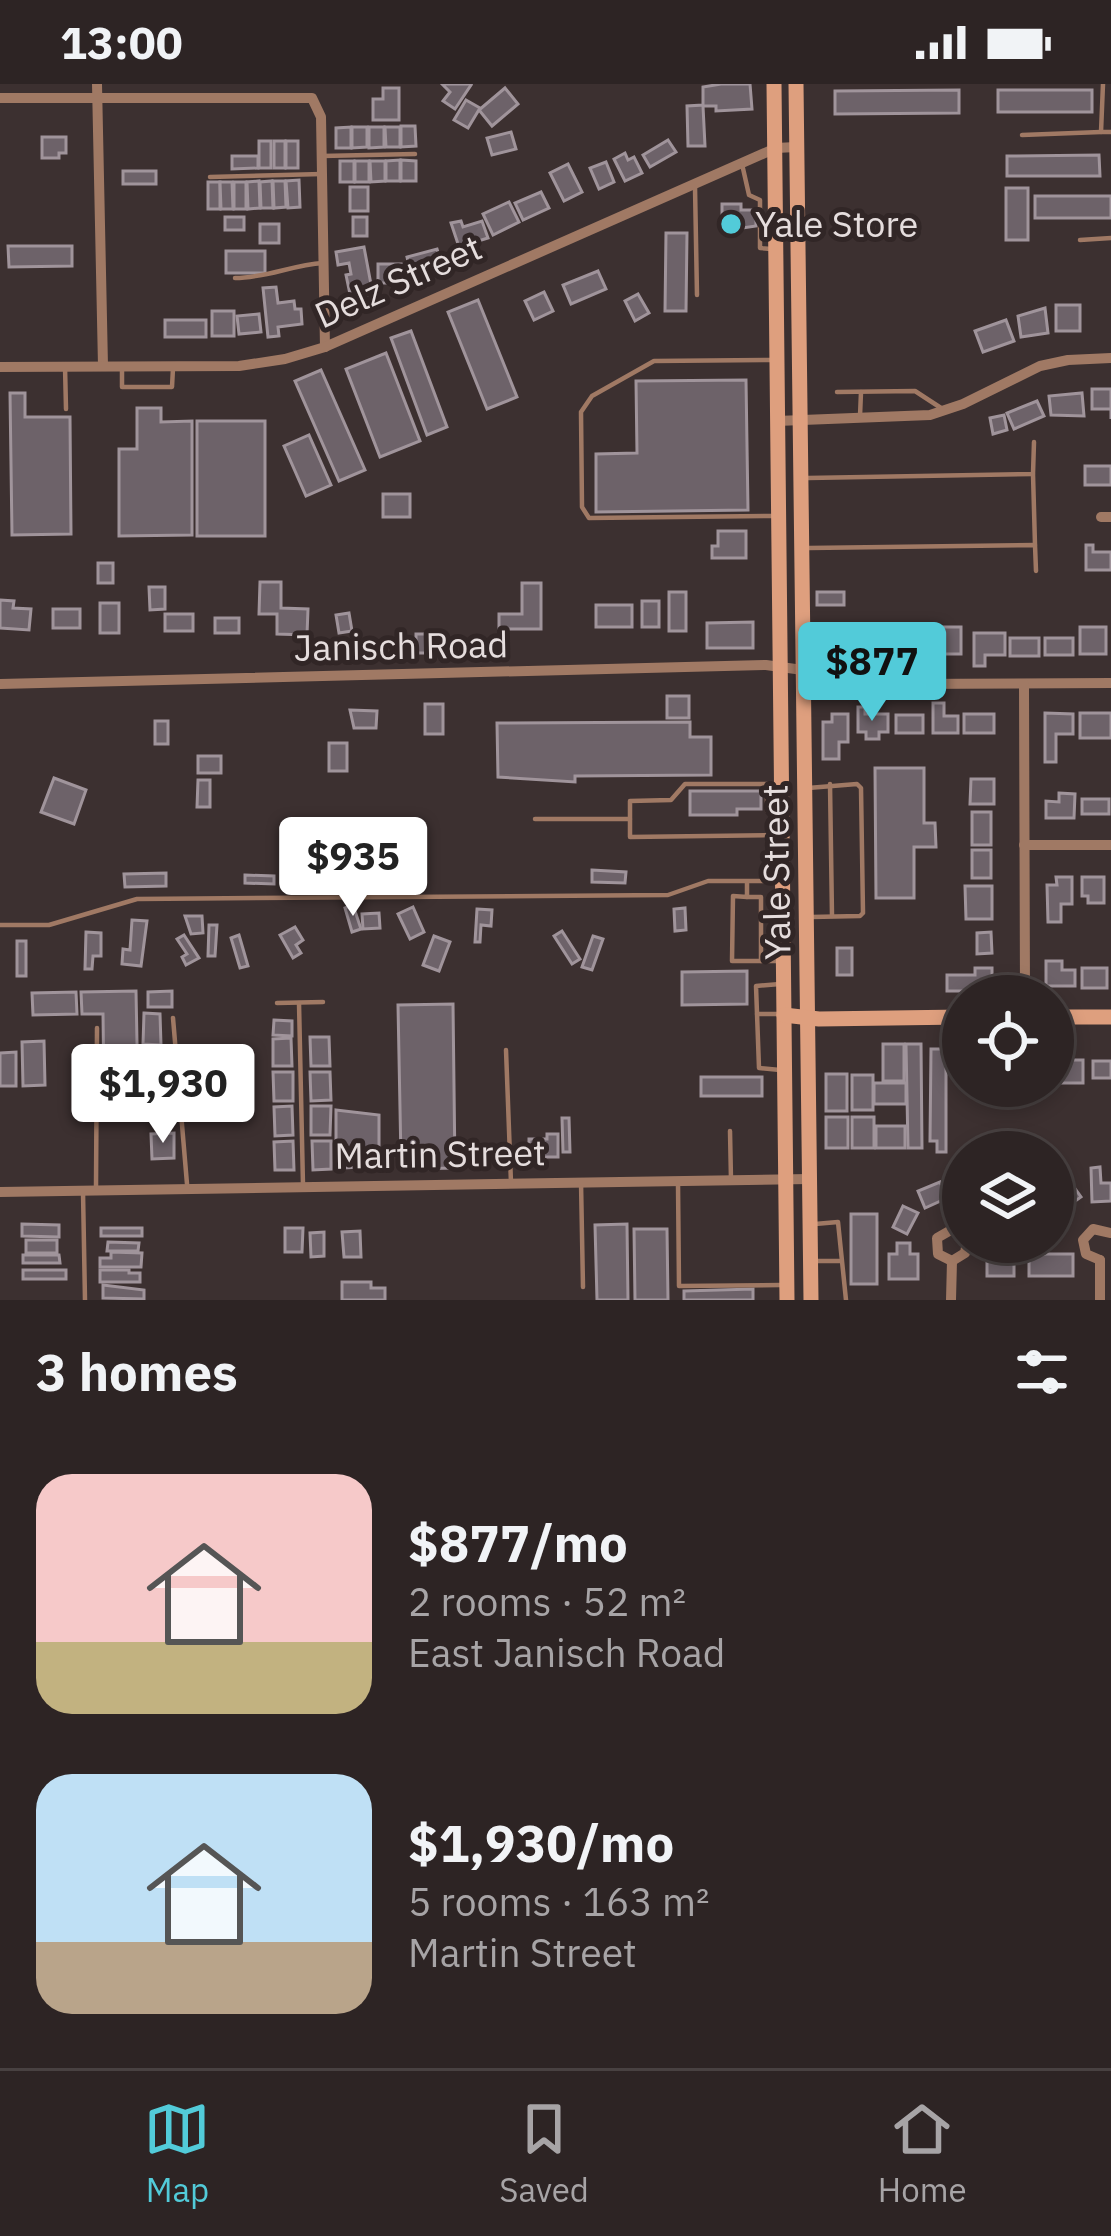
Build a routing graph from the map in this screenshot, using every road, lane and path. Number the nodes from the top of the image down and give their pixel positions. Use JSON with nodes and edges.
{"nodes":[{"id":1,"x":774,"y":84,"type":"edge"},
{"id":2,"x":796,"y":84,"type":"edge"},
{"id":3,"x":1103,"y":84,"type":"edge"},
{"id":4,"x":97,"y":91,"type":"edge"},
{"id":5,"x":0,"y":98,"type":"edge"},
{"id":6,"x":1101,"y":132,"type":"junction"},
{"id":7,"x":1111,"y":132,"type":"edge"},
{"id":8,"x":1022,"y":134,"type":"dead end"},
{"id":9,"x":796,"y":147,"type":"junction"},
{"id":10,"x":776,"y":148,"type":"junction"},
{"id":11,"x":415,"y":154,"type":"dead end"},
{"id":12,"x":322,"y":156,"type":"junction"},
{"id":13,"x":742,"y":163,"type":"junction"},
{"id":14,"x":322,"y":174,"type":"junction"},
{"id":15,"x":210,"y":177,"type":"dead end"},
{"id":16,"x":695,"y":183,"type":"junction"},
{"id":17,"x":768,"y":200,"type":"junction"},
{"id":18,"x":1111,"y":238,"type":"edge"},
{"id":19,"x":1080,"y":240,"type":"dead end"},
{"id":20,"x":323,"y":263,"type":"junction"},
{"id":21,"x":235,"y":278,"type":"dead end"},
{"id":22,"x":698,"y":296,"type":"dead end"},
{"id":23,"x":325,"y":346,"type":"junction"},
{"id":24,"x":1111,"y":358,"type":"edge"},
{"id":25,"x":777,"y":360,"type":"junction"},
{"id":26,"x":65,"y":366,"type":"junction"},
{"id":27,"x":103,"y":366,"type":"junction"},
{"id":28,"x":122,"y":366,"type":"junction"},
{"id":29,"x":172,"y":366,"type":"junction"},
{"id":30,"x":0,"y":367,"type":"edge"},
{"id":31,"x":837,"y":392,"type":"dead end"},
{"id":32,"x":861,"y":392,"type":"junction"},
{"id":33,"x":66,"y":409,"type":"dead end"},
{"id":34,"x":946,"y":411,"type":"junction"},
{"id":35,"x":860,"y":419,"type":"junction"},
{"id":36,"x":777,"y":421,"type":"junction"},
{"id":37,"x":802,"y":421,"type":"junction"},
{"id":38,"x":1034,"y":442,"type":"dead end"},
{"id":39,"x":1033,"y":473,"type":"junction"},
{"id":40,"x":802,"y":478,"type":"junction"},
{"id":41,"x":779,"y":516,"type":"junction"},
{"id":42,"x":1035,"y":545,"type":"junction"},
{"id":43,"x":803,"y":548,"type":"junction"},
{"id":44,"x":1036,"y":571,"type":"dead end"},
{"id":45,"x":782,"y":668,"type":"junction"},
{"id":46,"x":804,"y":670,"type":"junction"},
{"id":47,"x":1111,"y":683,"type":"edge"},
{"id":48,"x":0,"y":684,"type":"edge"},
{"id":49,"x":1024,"y":684,"type":"junction"},
{"id":50,"x":775,"y":784,"type":"junction"},
{"id":51,"x":830,"y":784,"type":"junction"},
{"id":52,"x":805,"y":789,"type":"junction"},
{"id":53,"x":767,"y":811,"type":"dead end"},
{"id":54,"x":535,"y":819,"type":"dead end"},
{"id":55,"x":630,"y":819,"type":"junction"},
{"id":56,"x":783,"y":835,"type":"junction"},
{"id":57,"x":1024,"y":845,"type":"junction"},
{"id":58,"x":1111,"y":845,"type":"edge"},
{"id":59,"x":747,"y":881,"type":"junction"},
{"id":60,"x":784,"y":881,"type":"junction"},
{"id":61,"x":805,"y":881,"type":"junction"},
{"id":62,"x":747,"y":897,"type":"junction"},
{"id":63,"x":832,"y":916,"type":"junction"},
{"id":64,"x":806,"y":917,"type":"junction"},
{"id":65,"x":0,"y":925,"type":"edge"},
{"id":66,"x":761,"y":961,"type":"junction"},
{"id":67,"x":784,"y":961,"type":"junction"},
{"id":68,"x":1025,"y":975,"type":"edge"},
{"id":69,"x":784,"y":983,"type":"junction"},
{"id":70,"x":323,"y":1002,"type":"dead end"},
{"id":71,"x":299,"y":1003,"type":"junction"},
{"id":72,"x":277,"y":1004,"type":"dead end"},
{"id":73,"x":757,"y":1014,"type":"junction"},
{"id":74,"x":784,"y":1015,"type":"junction"},
{"id":75,"x":808,"y":1017,"type":"junction"},
{"id":76,"x":942,"y":1017,"type":"edge"},
{"id":77,"x":1074,"y":1017,"type":"edge"},
{"id":78,"x":1111,"y":1017,"type":"edge"},
{"id":79,"x":173,"y":1018,"type":"dead end"},
{"id":80,"x":98,"y":1028,"type":"dead end"},
{"id":81,"x":506,"y":1050,"type":"dead end"},
{"id":82,"x":785,"y":1070,"type":"junction"},
{"id":83,"x":730,"y":1131,"type":"dead end"},
{"id":84,"x":786,"y":1179,"type":"junction"},
{"id":85,"x":809,"y":1179,"type":"junction"},
{"id":86,"x":731,"y":1180,"type":"junction"},
{"id":87,"x":678,"y":1181,"type":"junction"},
{"id":88,"x":580,"y":1183,"type":"junction"},
{"id":89,"x":511,"y":1184,"type":"junction"},
{"id":90,"x":302,"y":1185,"type":"junction"},
{"id":91,"x":188,"y":1190,"type":"junction"},
{"id":92,"x":0,"y":1192,"type":"edge"},
{"id":93,"x":89,"y":1192,"type":"junction"},
{"id":94,"x":810,"y":1224,"type":"junction"},
{"id":95,"x":1111,"y":1233,"type":"edge"},
{"id":96,"x":1105,"y":1257,"type":"edge"},
{"id":97,"x":812,"y":1261,"type":"junction"},
{"id":98,"x":841,"y":1261,"type":"junction"},
{"id":99,"x":952,"y":1263,"type":"edge"},
{"id":100,"x":583,"y":1287,"type":"dead end"},
{"id":101,"x":787,"y":1292,"type":"edge"},
{"id":102,"x":86,"y":1300,"type":"edge"},
{"id":103,"x":811,"y":1300,"type":"edge"},
{"id":104,"x":846,"y":1300,"type":"edge"},
{"id":105,"x":951,"y":1300,"type":"edge"},
{"id":106,"x":1100,"y":1300,"type":"edge"}],
"edges":[{"from":1,"to":10,"type":"main road","name":"Yale Street"},
{"from":2,"to":9,"type":"main road","name":"Yale Street"},
{"from":3,"to":6,"type":"lane"},
{"from":4,"to":5,"type":"street"},
{"from":4,"to":12,"type":"street"},
{"from":4,"to":27,"type":"street"},
{"from":6,"to":7,"type":"lane"},
{"from":6,"to":8,"type":"lane"},
{"from":9,"to":10,"type":"street","name":"Delz Street"},
{"from":9,"to":37,"type":"main road","name":"Yale Street"},
{"from":10,"to":13,"type":"street","name":"Delz Street"},
{"from":10,"to":17,"type":"main road","name":"Yale Street"},
{"from":11,"to":12,"type":"lane"},
{"from":12,"to":14,"type":"street"},
{"from":13,"to":16,"type":"street","name":"Delz Street"},
{"from":13,"to":17,"type":"lane"},
{"from":14,"to":15,"type":"lane"},
{"from":14,"to":20,"type":"street"},
{"from":16,"to":22,"type":"lane"},
{"from":16,"to":23,"type":"street","name":"Delz Street"},
{"from":17,"to":25,"type":"main road","name":"Yale Street"},
{"from":18,"to":19,"type":"lane"},
{"from":20,"to":21,"type":"lane"},
{"from":20,"to":23,"type":"street"},
{"from":23,"to":29,"type":"street","name":"Delz Street"},
{"from":24,"to":34,"type":"street"},
{"from":25,"to":36,"type":"main road","name":"Yale Street"},
{"from":25,"to":41,"type":"lane"},
{"from":26,"to":27,"type":"street","name":"Delz Street"},
{"from":26,"to":30,"type":"street","name":"Delz Street"},
{"from":26,"to":33,"type":"lane"},
{"from":27,"to":28,"type":"street","name":"Delz Street"},
{"from":28,"to":29,"type":"street","name":"Delz Street"},
{"from":28,"to":29,"type":"lane"},
{"from":31,"to":32,"type":"lane"},
{"from":32,"to":34,"type":"lane"},
{"from":32,"to":35,"type":"lane"},
{"from":34,"to":35,"type":"street"},
{"from":35,"to":37,"type":"street"},
{"from":36,"to":37,"type":"street"},
{"from":36,"to":41,"type":"main road","name":"Yale Street"},
{"from":37,"to":40,"type":"main road","name":"Yale Street"},
{"from":38,"to":39,"type":"lane"},
{"from":39,"to":40,"type":"lane"},
{"from":39,"to":42,"type":"lane"},
{"from":40,"to":43,"type":"main road","name":"Yale Street"},
{"from":41,"to":45,"type":"main road","name":"Yale Street"},
{"from":42,"to":43,"type":"lane"},
{"from":42,"to":44,"type":"lane"},
{"from":43,"to":46,"type":"main road","name":"Yale Street"},
{"from":45,"to":46,"type":"street","name":"Janisch Road"},
{"from":45,"to":48,"type":"street","name":"Janisch Road"},
{"from":45,"to":50,"type":"main road","name":"Yale Street"},
{"from":46,"to":49,"type":"street","name":"Janisch Road"},
{"from":46,"to":52,"type":"main road","name":"Yale Street"},
{"from":47,"to":49,"type":"street","name":"Janisch Road"},
{"from":49,"to":57,"type":"street"},
{"from":50,"to":53,"type":"lane"},
{"from":50,"to":55,"type":"lane"},
{"from":50,"to":56,"type":"main road","name":"Yale Street"},
{"from":51,"to":52,"type":"lane"},
{"from":51,"to":63,"type":"lane"},
{"from":51,"to":63,"type":"lane"},
{"from":52,"to":61,"type":"main road","name":"Yale Street"},
{"from":54,"to":55,"type":"lane"},
{"from":55,"to":56,"type":"lane"},
{"from":56,"to":60,"type":"main road","name":"Yale Street"},
{"from":57,"to":58,"type":"street"},
{"from":57,"to":68,"type":"street"},
{"from":59,"to":60,"type":"lane"},
{"from":59,"to":62,"type":"lane"},
{"from":59,"to":65,"type":"lane"},
{"from":60,"to":61,"type":"main road"},
{"from":60,"to":67,"type":"main road","name":"Yale Street"},
{"from":61,"to":64,"type":"main road","name":"Yale Street"},
{"from":62,"to":66,"type":"lane"},
{"from":62,"to":66,"type":"lane"},
{"from":63,"to":64,"type":"lane"},
{"from":64,"to":75,"type":"main road","name":"Yale Street"},
{"from":66,"to":67,"type":"lane"},
{"from":67,"to":69,"type":"main road","name":"Yale Street"},
{"from":69,"to":73,"type":"lane"},
{"from":69,"to":74,"type":"main road","name":"Yale Street"},
{"from":70,"to":71,"type":"lane"},
{"from":71,"to":72,"type":"lane"},
{"from":71,"to":90,"type":"lane"},
{"from":73,"to":74,"type":"lane"},
{"from":73,"to":82,"type":"lane"},
{"from":74,"to":75,"type":"main road"},
{"from":74,"to":82,"type":"main road","name":"Yale Street"},
{"from":75,"to":76,"type":"main road"},
{"from":75,"to":85,"type":"main road","name":"Yale Street"},
{"from":77,"to":78,"type":"main road"},
{"from":79,"to":91,"type":"lane"},
{"from":80,"to":93,"type":"lane"},
{"from":81,"to":89,"type":"lane"},
{"from":82,"to":84,"type":"main road","name":"Yale Street"},
{"from":83,"to":86,"type":"lane"},
{"from":84,"to":85,"type":"street","name":"Martin Street"},
{"from":84,"to":86,"type":"street","name":"Martin Street"},
{"from":84,"to":101,"type":"main road","name":"Yale Street"},
{"from":85,"to":94,"type":"main road","name":"Yale Street"},
{"from":86,"to":87,"type":"street","name":"Martin Street"},
{"from":87,"to":88,"type":"street","name":"Martin Street"},
{"from":87,"to":101,"type":"lane"},
{"from":88,"to":89,"type":"street","name":"Martin Street"},
{"from":88,"to":100,"type":"lane"},
{"from":89,"to":90,"type":"street","name":"Martin Street"},
{"from":90,"to":91,"type":"street","name":"Martin Street"},
{"from":91,"to":93,"type":"street","name":"Martin Street"},
{"from":92,"to":93,"type":"street","name":"Martin Street"},
{"from":93,"to":102,"type":"lane"},
{"from":94,"to":97,"type":"main road","name":"Yale Street"},
{"from":94,"to":98,"type":"lane"},
{"from":95,"to":96,"type":"street"},
{"from":96,"to":106,"type":"street"},
{"from":97,"to":98,"type":"lane"},
{"from":97,"to":103,"type":"main road","name":"Yale Street"},
{"from":98,"to":104,"type":"lane"},
{"from":99,"to":105,"type":"street"}]}
